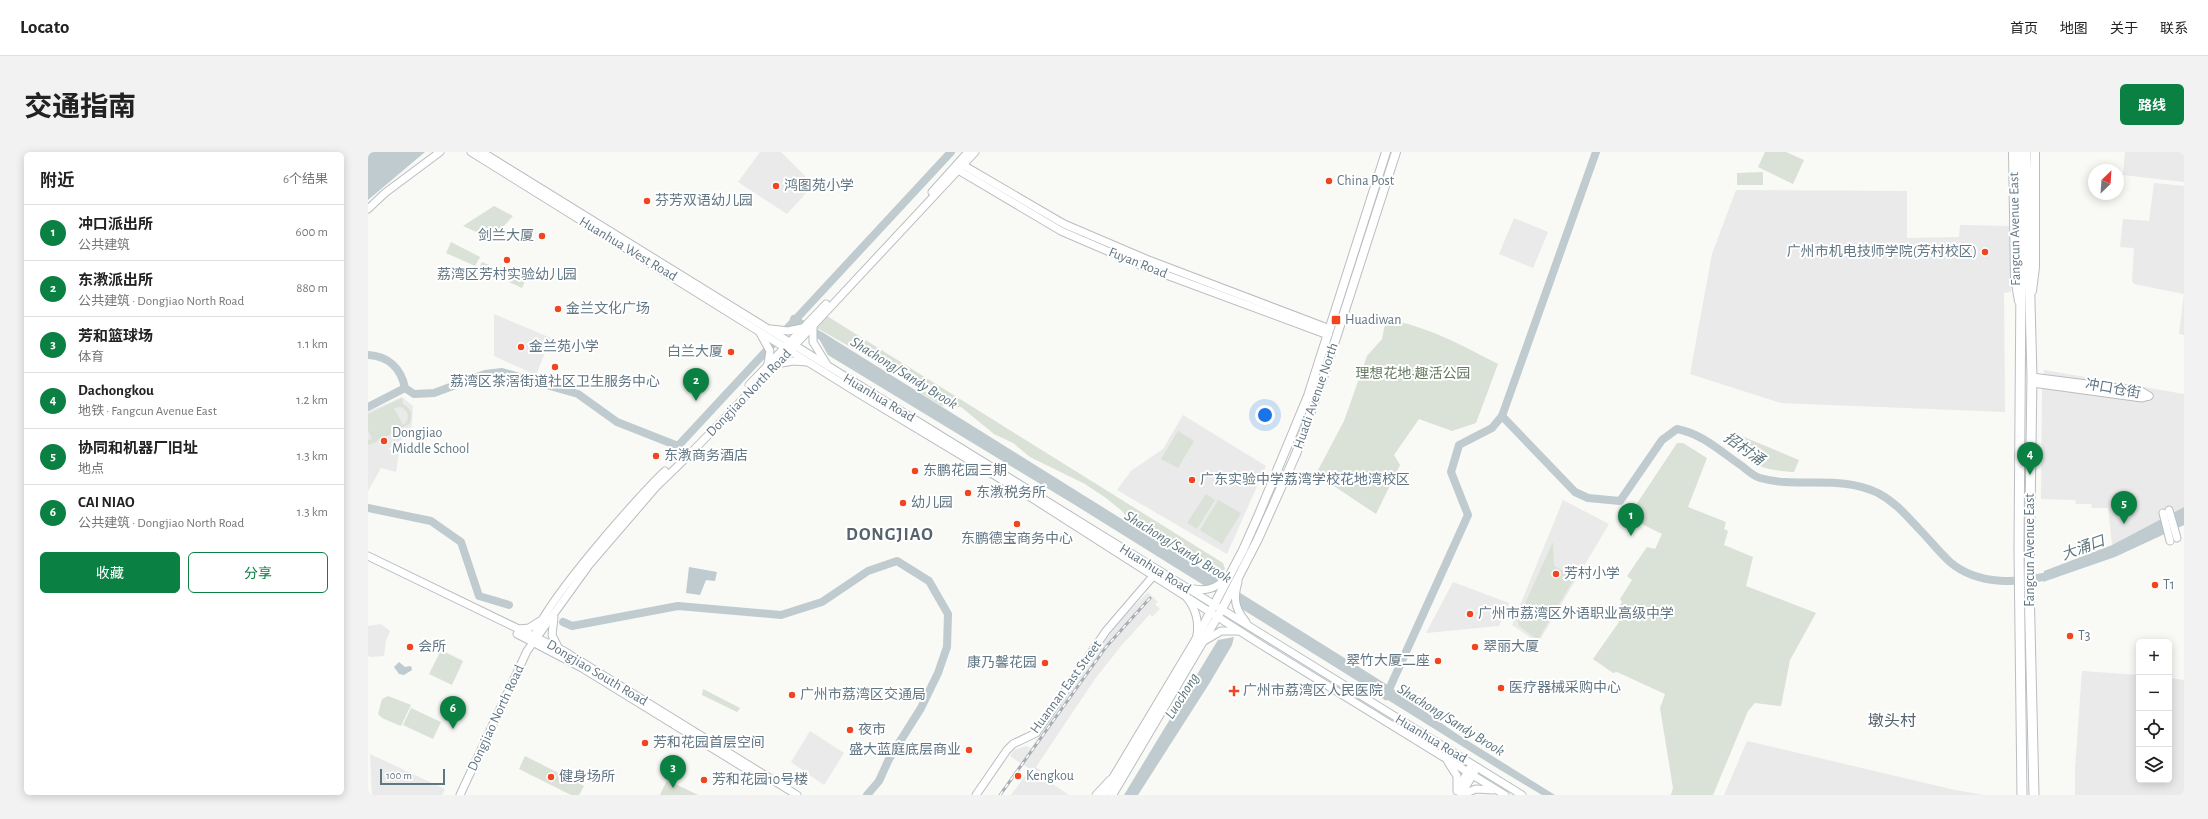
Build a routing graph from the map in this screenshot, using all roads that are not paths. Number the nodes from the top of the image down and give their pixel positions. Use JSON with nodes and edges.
{"nodes":[{"id":1,"x":440,"y":152,"type":"edge"},
{"id":2,"x":482,"y":152,"type":"edge"},
{"id":3,"x":968,"y":152,"type":"edge"},
{"id":4,"x":975,"y":152,"type":"edge"},
{"id":5,"x":1386,"y":152,"type":"edge"},
{"id":6,"x":1396,"y":152,"type":"edge"},
{"id":7,"x":2013,"y":152,"type":"edge"},
{"id":8,"x":2019,"y":152,"type":"edge"},
{"id":9,"x":2026,"y":152,"type":"edge"},
{"id":10,"x":2035,"y":152,"type":"edge"},
{"id":11,"x":473,"y":153,"type":"edge"},
{"id":12,"x":961,"y":167,"type":"junction"},
{"id":13,"x":368,"y":209,"type":"edge"},
{"id":14,"x":2024,"y":225,"type":"junction"},
{"id":15,"x":2020,"y":305,"type":"junction"},
{"id":16,"x":2030,"y":305,"type":"junction"},
{"id":17,"x":811,"y":324,"type":"junction"},
{"id":18,"x":807,"y":331,"type":"junction"},
{"id":19,"x":1329,"y":332,"type":"junction"},
{"id":20,"x":772,"y":334,"type":"junction"},
{"id":21,"x":787,"y":344,"type":"junction"},
{"id":22,"x":811,"y":363,"type":"junction"},
{"id":23,"x":776,"y":364,"type":"junction"},
{"id":24,"x":768,"y":365,"type":"junction"},
{"id":25,"x":830,"y":368,"type":"junction"},
{"id":26,"x":2032,"y":380,"type":"junction"},
{"id":27,"x":2166,"y":512,"type":"dead end"},
{"id":28,"x":2174,"y":539,"type":"dead end"},
{"id":29,"x":368,"y":556,"type":"edge"},
{"id":30,"x":368,"y":560,"type":"edge"},
{"id":31,"x":1154,"y":575,"type":"junction"},
{"id":32,"x":1234,"y":576,"type":"junction"},
{"id":33,"x":1189,"y":589,"type":"junction"},
{"id":34,"x":1216,"y":610,"type":"junction"},
{"id":35,"x":554,"y":614,"type":"junction"},
{"id":36,"x":543,"y":618,"type":"junction"},
{"id":37,"x":1244,"y":622,"type":"junction"},
{"id":38,"x":517,"y":629,"type":"junction"},
{"id":39,"x":1240,"y":631,"type":"junction"},
{"id":40,"x":535,"y":639,"type":"junction"},
{"id":41,"x":1200,"y":639,"type":"junction"},
{"id":42,"x":559,"y":649,"type":"junction"},
{"id":43,"x":1444,"y":757,"type":"junction"},
{"id":44,"x":1475,"y":766,"type":"junction"},
{"id":45,"x":1118,"y":767,"type":"junction"},
{"id":46,"x":1470,"y":773,"type":"junction"},
{"id":47,"x":1110,"y":780,"type":"junction"},
{"id":48,"x":1499,"y":791,"type":"junction"},
{"id":49,"x":1458,"y":794,"type":"edge"},
{"id":50,"x":460,"y":795,"type":"edge"},
{"id":51,"x":789,"y":795,"type":"edge"},
{"id":52,"x":797,"y":795,"type":"edge"},
{"id":53,"x":976,"y":795,"type":"edge"},
{"id":54,"x":1096,"y":795,"type":"edge"},
{"id":55,"x":1101,"y":795,"type":"edge"},
{"id":56,"x":1112,"y":795,"type":"edge"},
{"id":57,"x":1505,"y":795,"type":"edge"},
{"id":58,"x":1522,"y":795,"type":"edge"},
{"id":59,"x":2022,"y":795,"type":"edge"},
{"id":60,"x":2034,"y":795,"type":"edge"}],
"edges":[{"from":1,"to":13,"type":"main road"},
{"from":2,"to":20,"type":"main road","name":"Huanhua West Road"},
{"from":3,"to":17,"type":"main road","name":"Dongjiao North Road"},
{"from":4,"to":12,"type":"main road","name":"Dongjiao North Road"},
{"from":5,"to":19,"type":"main road","name":"Huadi Avenue North"},
{"from":6,"to":32,"type":"main road","name":"Huadi Avenue North"},
{"from":7,"to":15,"type":"main road","name":"Fangcun Avenue East"},
{"from":8,"to":14,"type":"highway","name":"Fangcun Avenue East"},
{"from":9,"to":14,"type":"highway","name":"Fangcun Avenue East"},
{"from":10,"to":16,"type":"main road","name":"Fangcun Avenue East"},
{"from":11,"to":20,"type":"main road","name":"Huanhua West Road"},
{"from":12,"to":17,"type":"main road","name":"Dongjiao North Road"},
{"from":12,"to":19,"type":"main road","name":"Fuyan Road"},
{"from":14,"to":15,"type":"highway","name":"Fangcun Avenue East"},
{"from":14,"to":16,"type":"highway","name":"Fangcun Avenue East"},
{"from":15,"to":59,"type":"highway","name":"Fangcun Avenue East"},
{"from":16,"to":26,"type":"highway","name":"Fangcun Avenue East"},
{"from":17,"to":18,"type":"main road","name":"Dongjiao North Road"},
{"from":18,"to":20,"type":"main road"},
{"from":18,"to":21,"type":"main road","name":"Dongjiao North Road"},
{"from":18,"to":25,"type":"main road"},
{"from":19,"to":32,"type":"main road","name":"Huadi Avenue North"},
{"from":20,"to":21,"type":"main road","name":"Huanhua West Road"},
{"from":20,"to":24,"type":"main road"},
{"from":21,"to":22,"type":"main road","name":"Huanhua Road"},
{"from":21,"to":23,"type":"main road","name":"Dongjiao North Road"},
{"from":21,"to":24,"type":"main road","name":"Dongjiao North Road"},
{"from":21,"to":25,"type":"main road","name":"Huanhua Road"},
{"from":22,"to":23,"type":"main road"},
{"from":22,"to":31,"type":"main road","name":"Huanhua Road"},
{"from":23,"to":35,"type":"main road","name":"Dongjiao North Road"},
{"from":24,"to":36,"type":"main road","name":"Dongjiao North Road"},
{"from":25,"to":33,"type":"main road","name":"Huanhua Road"},
{"from":26,"to":26,"type":"main road","name":"冲口仓街"},
{"from":26,"to":60,"type":"highway","name":"Fangcun Avenue East"},
{"from":27,"to":28,"type":"main road"},
{"from":29,"to":38,"type":"main road","name":"Dongjiao South Road"},
{"from":30,"to":40,"type":"main road","name":"Dongjiao South Road"},
{"from":31,"to":33,"type":"main road","name":"Huanhua Road"},
{"from":31,"to":53,"type":"main road","name":"Huannan East Street"},
{"from":32,"to":33,"type":"main road"},
{"from":32,"to":34,"type":"main road","name":"Huadi Avenue North"},
{"from":32,"to":37,"type":"main road"},
{"from":33,"to":34,"type":"main road","name":"Huanhua Road"},
{"from":33,"to":34,"type":"main road","name":"Huanhua Road"},
{"from":33,"to":41,"type":"main road"},
{"from":34,"to":37,"type":"main road","name":"Huanhua Road"},
{"from":34,"to":39,"type":"main road","name":"Huanhua Road"},
{"from":34,"to":41,"type":"main road","name":"Huadi Avenue North"},
{"from":35,"to":40,"type":"main road","name":"Dongjiao North Road"},
{"from":35,"to":42,"type":"main road"},
{"from":36,"to":38,"type":"main road"},
{"from":36,"to":40,"type":"main road","name":"Dongjiao North Road"},
{"from":37,"to":44,"type":"main road","name":"Huanhua Road"},
{"from":38,"to":40,"type":"main road","name":"Dongjiao South Road"},
{"from":39,"to":41,"type":"main road"},
{"from":39,"to":43,"type":"main road","name":"Huanhua Road"},
{"from":40,"to":42,"type":"main road","name":"Dongjiao South Road"},
{"from":40,"to":50,"type":"main road","name":"Dongjiao North Road"},
{"from":40,"to":51,"type":"main road","name":"Dongjiao South Road"},
{"from":41,"to":45,"type":"main road"},
{"from":41,"to":56,"type":"main road"},
{"from":42,"to":52,"type":"main road","name":"Dongjiao South Road"},
{"from":43,"to":46,"type":"main road","name":"Huanhua Road"},
{"from":43,"to":49,"type":"main road"},
{"from":44,"to":46,"type":"main road"},
{"from":44,"to":58,"type":"main road","name":"Huanhua Road"},
{"from":45,"to":47,"type":"main road"},
{"from":45,"to":55,"type":"main road"},
{"from":46,"to":48,"type":"main road","name":"Huanhua Road"},
{"from":46,"to":49,"type":"main road"},
{"from":47,"to":54,"type":"main road"},
{"from":47,"to":55,"type":"main road"},
{"from":48,"to":49,"type":"main road"},
{"from":48,"to":57,"type":"main road","name":"Huanhua Road"}]}
